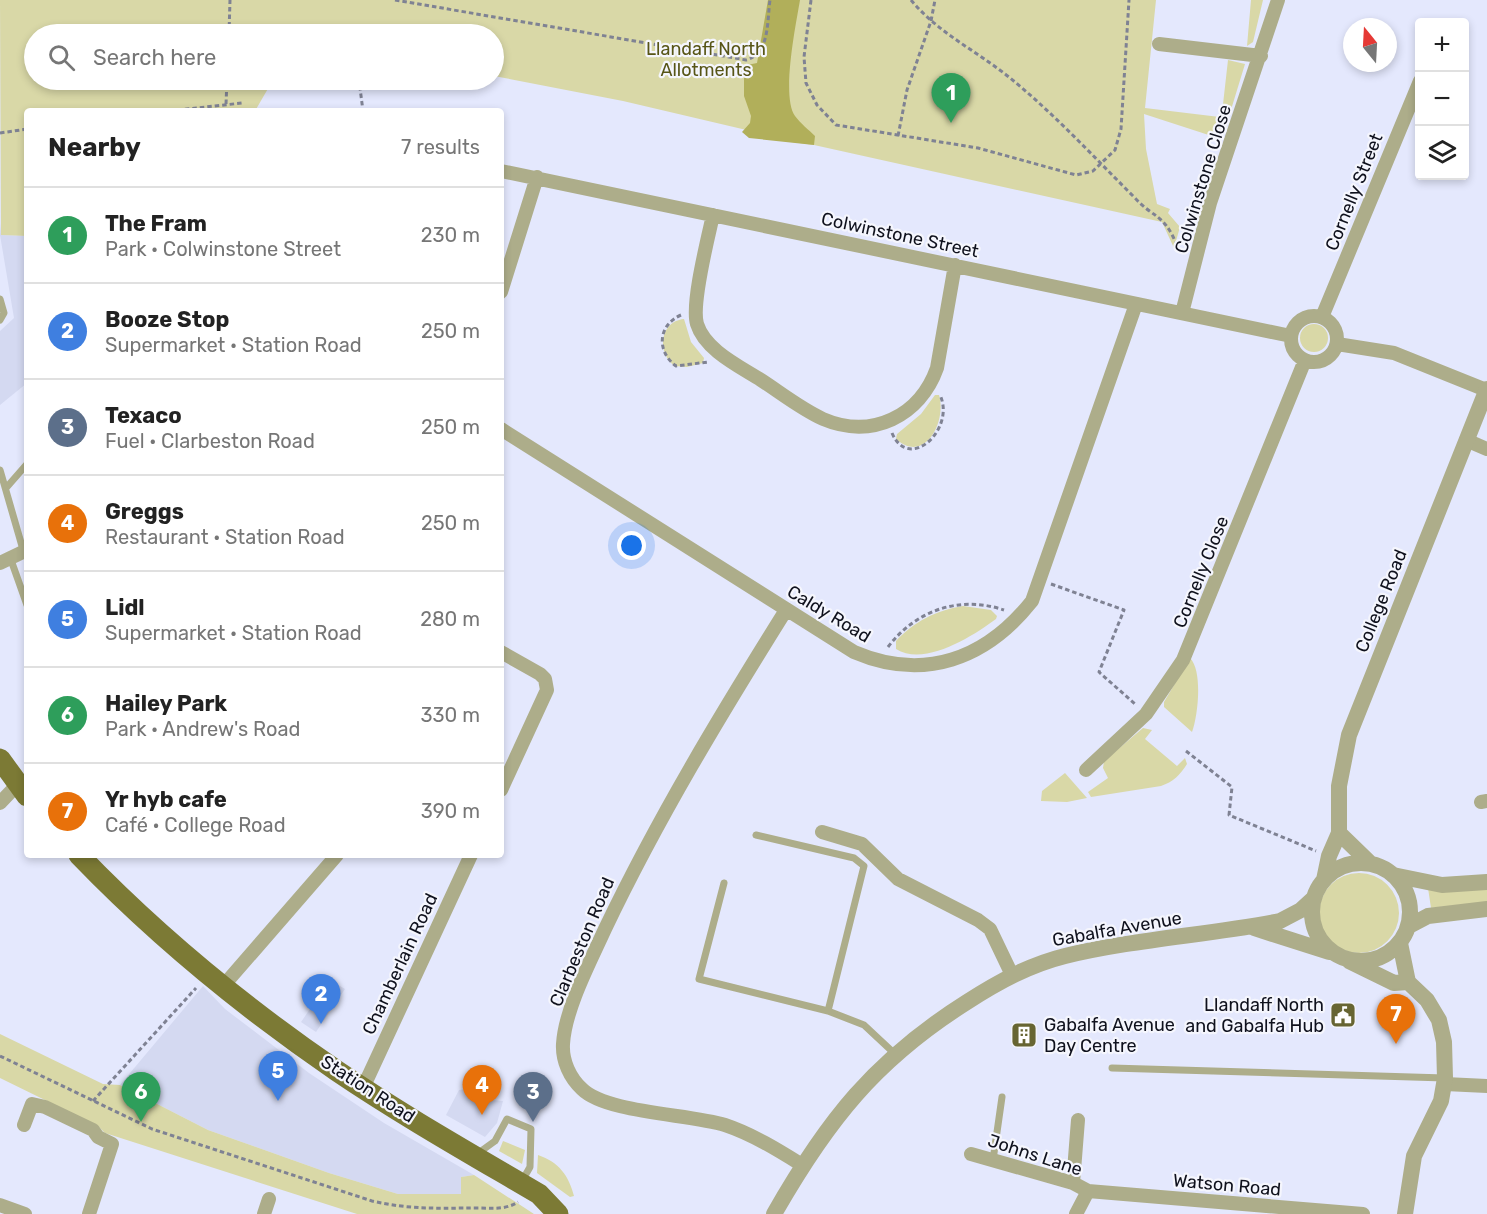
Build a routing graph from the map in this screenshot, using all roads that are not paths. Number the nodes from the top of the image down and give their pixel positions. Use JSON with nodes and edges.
{"nodes":[{"id":1,"x":1278,"y":0,"type":"edge"},
{"id":2,"x":1159,"y":44,"type":"dead end"},
{"id":3,"x":1261,"y":56,"type":"junction"},
{"id":4,"x":1415,"y":91,"type":"edge"},
{"id":5,"x":504,"y":172,"type":"edge"},
{"id":6,"x":537,"y":177,"type":"junction"},
{"id":7,"x":713,"y":215,"type":"junction"},
{"id":8,"x":956,"y":265,"type":"junction"},
{"id":9,"x":504,"y":282,"type":"edge"},
{"id":10,"x":0,"y":299,"type":"edge"},
{"id":11,"x":1136,"y":304,"type":"junction"},
{"id":12,"x":1182,"y":313,"type":"junction"},
{"id":13,"x":1322,"y":317,"type":"junction"},
{"id":14,"x":0,"y":320,"type":"edge"},
{"id":15,"x":1291,"y":336,"type":"junction"},
{"id":16,"x":1337,"y":344,"type":"junction"},
{"id":17,"x":1305,"y":360,"type":"junction"},
{"id":18,"x":1487,"y":390,"type":"edge"},
{"id":19,"x":504,"y":431,"type":"edge"},
{"id":20,"x":1466,"y":440,"type":"junction"},
{"id":21,"x":1487,"y":449,"type":"edge"},
{"id":22,"x":24,"y":467,"type":"edge"},
{"id":23,"x":0,"y":470,"type":"edge"},
{"id":24,"x":6,"y":488,"type":"junction"},
{"id":25,"x":24,"y":545,"type":"edge"},
{"id":26,"x":24,"y":552,"type":"edge"},
{"id":27,"x":6,"y":562,"type":"edge"},
{"id":28,"x":24,"y":599,"type":"edge"},
{"id":29,"x":786,"y":610,"type":"junction"},
{"id":30,"x":504,"y":654,"type":"edge"},
{"id":31,"x":0,"y":759,"type":"edge"},
{"id":32,"x":1086,"y":770,"type":"dead end"},
{"id":33,"x":504,"y":783,"type":"edge"},
{"id":34,"x":22,"y":790,"type":"edge"},
{"id":35,"x":0,"y":803,"type":"edge"},
{"id":36,"x":822,"y":832,"type":"dead end"},
{"id":37,"x":1338,"y":833,"type":"junction"},
{"id":38,"x":756,"y":836,"type":"dead end"},
{"id":39,"x":82,"y":858,"type":"edge"},
{"id":40,"x":335,"y":858,"type":"edge"},
{"id":41,"x":470,"y":858,"type":"edge"},
{"id":42,"x":1371,"y":864,"type":"junction"},
{"id":43,"x":1393,"y":875,"type":"junction"},
{"id":44,"x":1324,"y":880,"type":"junction"},
{"id":45,"x":1487,"y":882,"type":"edge"},
{"id":46,"x":724,"y":883,"type":"dead end"},
{"id":47,"x":1313,"y":898,"type":"junction"},
{"id":48,"x":1487,"y":909,"type":"edge"},
{"id":49,"x":1408,"y":926,"type":"junction"},
{"id":50,"x":1250,"y":927,"type":"junction"},
{"id":51,"x":1400,"y":943,"type":"junction"},
{"id":52,"x":1341,"y":957,"type":"junction"},
{"id":53,"x":1012,"y":975,"type":"junction"},
{"id":54,"x":217,"y":979,"type":"junction"},
{"id":55,"x":1408,"y":982,"type":"junction"},
{"id":56,"x":828,"y":1011,"type":"junction"},
{"id":57,"x":895,"y":1054,"type":"junction"},
{"id":58,"x":1112,"y":1068,"type":"dead end"},
{"id":59,"x":1445,"y":1081,"type":"junction"},
{"id":60,"x":1487,"y":1086,"type":"edge"},
{"id":61,"x":363,"y":1088,"type":"junction"},
{"id":62,"x":1002,"y":1097,"type":"dead end"},
{"id":63,"x":1078,"y":1120,"type":"dead end"},
{"id":64,"x":24,"y":1125,"type":"dead end"},
{"id":65,"x":971,"y":1154,"type":"dead end"},
{"id":66,"x":475,"y":1156,"type":"junction"},
{"id":67,"x":993,"y":1160,"type":"junction"},
{"id":68,"x":802,"y":1165,"type":"junction"},
{"id":69,"x":1073,"y":1183,"type":"junction"},
{"id":70,"x":1088,"y":1191,"type":"junction"},
{"id":71,"x":520,"y":1193,"type":"junction"},
{"id":72,"x":269,"y":1199,"type":"dead end"},
{"id":73,"x":0,"y":1205,"type":"edge"},
{"id":74,"x":25,"y":1214,"type":"edge"},
{"id":75,"x":89,"y":1214,"type":"edge"},
{"id":76,"x":264,"y":1214,"type":"edge"},
{"id":77,"x":558,"y":1214,"type":"edge"},
{"id":78,"x":774,"y":1214,"type":"edge"},
{"id":79,"x":1076,"y":1214,"type":"edge"},
{"id":80,"x":1363,"y":1214,"type":"edge"},
{"id":81,"x":1405,"y":1214,"type":"edge"}],
"edges":[{"from":1,"to":3,"type":"street","name":"Colwinstone Close"},
{"from":2,"to":3,"type":"street"},
{"from":3,"to":12,"type":"street","name":"Colwinstone Close"},
{"from":4,"to":13,"type":"street","name":"Cornelly Street"},
{"from":5,"to":6,"type":"street","name":"Colwinstone Street"},
{"from":6,"to":7,"type":"street","name":"Colwinstone Street"},
{"from":6,"to":9,"type":"street"},
{"from":7,"to":8,"type":"street","name":"Colwinstone Street"},
{"from":7,"to":8,"type":"street"},
{"from":8,"to":11,"type":"street","name":"Colwinstone Street"},
{"from":10,"to":14,"type":"lane"},
{"from":11,"to":12,"type":"street","name":"Colwinstone Street"},
{"from":11,"to":29,"type":"street","name":"Caldy Road"},
{"from":12,"to":15,"type":"street","name":"Colwinstone Street"},
{"from":13,"to":15,"type":"street"},
{"from":13,"to":16,"type":"street"},
{"from":15,"to":17,"type":"street"},
{"from":16,"to":17,"type":"street"},
{"from":16,"to":18,"type":"street"},
{"from":17,"to":32,"type":"street","name":"Cornelly Close"},
{"from":18,"to":20,"type":"street","name":"College Road"},
{"from":19,"to":29,"type":"street","name":"Caldy Road"},
{"from":20,"to":21,"type":"street"},
{"from":20,"to":37,"type":"street","name":"College Road"},
{"from":22,"to":24,"type":"lane"},
{"from":23,"to":24,"type":"lane"},
{"from":24,"to":25,"type":"lane"},
{"from":26,"to":27,"type":"street"},
{"from":27,"to":28,"type":"lane"},
{"from":29,"to":68,"type":"street","name":"Clarbeston Road"},
{"from":30,"to":33,"type":"street"},
{"from":31,"to":34,"type":"main road"},
{"from":34,"to":35,"type":"street"},
{"from":36,"to":53,"type":"street"},
{"from":37,"to":42,"type":"street"},
{"from":37,"to":44,"type":"street","name":"College Road"},
{"from":38,"to":56,"type":"lane"},
{"from":39,"to":54,"type":"main road","name":"Station Road"},
{"from":40,"to":54,"type":"street"},
{"from":41,"to":61,"type":"street","name":"Chamberlain Road"},
{"from":42,"to":43,"type":"street"},
{"from":42,"to":44,"type":"street"},
{"from":43,"to":45,"type":"street"},
{"from":43,"to":49,"type":"street"},
{"from":44,"to":47,"type":"street"},
{"from":46,"to":56,"type":"lane"},
{"from":47,"to":50,"type":"street","name":"Gabalfa Avenue"},
{"from":47,"to":52,"type":"street"},
{"from":48,"to":49,"type":"street"},
{"from":49,"to":51,"type":"street"},
{"from":50,"to":52,"type":"street","name":"Gabalfa Avenue"},
{"from":50,"to":53,"type":"street","name":"Gabalfa Avenue"},
{"from":51,"to":52,"type":"street"},
{"from":51,"to":55,"type":"street"},
{"from":52,"to":55,"type":"street"},
{"from":53,"to":57,"type":"street","name":"Gabalfa Avenue"},
{"from":54,"to":61,"type":"main road","name":"Station Road"},
{"from":55,"to":59,"type":"street"},
{"from":56,"to":57,"type":"lane"},
{"from":57,"to":68,"type":"street","name":"Gabalfa Avenue"},
{"from":58,"to":59,"type":"lane"},
{"from":59,"to":60,"type":"street"},
{"from":59,"to":81,"type":"street"},
{"from":61,"to":66,"type":"main road","name":"Station Road"},
{"from":62,"to":67,"type":"lane"},
{"from":63,"to":69,"type":"street"},
{"from":64,"to":75,"type":"street"},
{"from":65,"to":67,"type":"street","name":"Johns Lane"},
{"from":66,"to":71,"type":"main road","name":"Station Road"},
{"from":66,"to":71,"type":"lane"},
{"from":67,"to":69,"type":"street","name":"Johns Lane"},
{"from":68,"to":78,"type":"street","name":"Gabalfa Avenue"},
{"from":69,"to":70,"type":"street","name":"Johns Lane"},
{"from":70,"to":79,"type":"street"},
{"from":70,"to":80,"type":"street","name":"Watson Road"},
{"from":71,"to":77,"type":"main road","name":"Station Road"},
{"from":72,"to":76,"type":"street"},
{"from":73,"to":74,"type":"street"}]}
